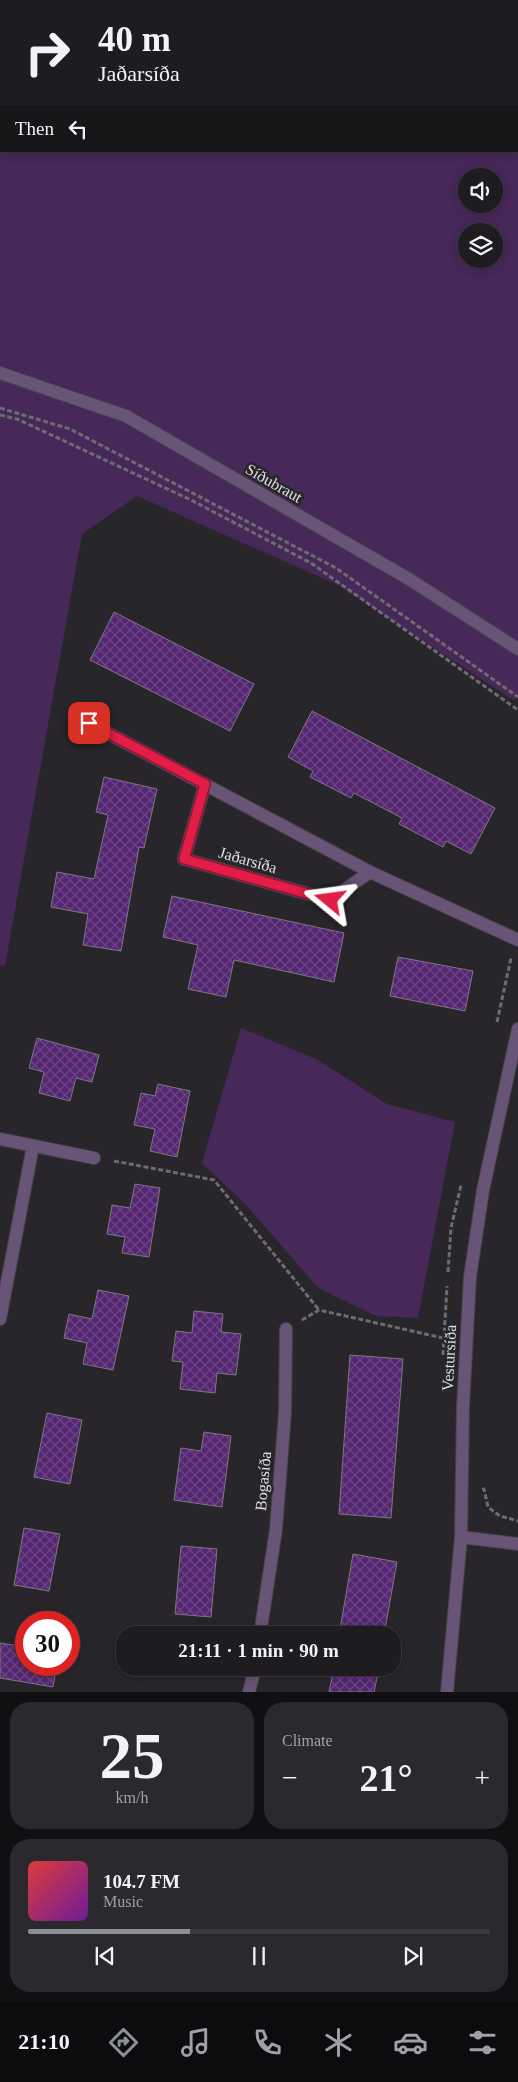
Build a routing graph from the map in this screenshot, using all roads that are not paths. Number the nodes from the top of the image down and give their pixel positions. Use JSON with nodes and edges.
{"nodes":[{"id":1,"x":0,"y":373,"type":"edge"},
{"id":2,"x":518,"y":650,"type":"edge"},
{"id":3,"x":89,"y":723,"type":"dead end"},
{"id":4,"x":205,"y":784,"type":"junction"},
{"id":5,"x":370,"y":872,"type":"junction"},
{"id":6,"x":518,"y":940,"type":"edge"},
{"id":7,"x":518,"y":1029,"type":"edge"},
{"id":8,"x":0,"y":1139,"type":"edge"},
{"id":9,"x":33,"y":1146,"type":"junction"},
{"id":10,"x":94,"y":1158,"type":"road end"},
{"id":11,"x":0,"y":1319,"type":"edge"},
{"id":12,"x":286,"y":1329,"type":"road end"},
{"id":13,"x":462,"y":1537,"type":"junction"},
{"id":14,"x":518,"y":1544,"type":"edge"},
{"id":15,"x":261,"y":1626,"type":"edge"},
{"id":16,"x":252,"y":1676,"type":"edge"},
{"id":17,"x":249,"y":1692,"type":"edge"},
{"id":18,"x":448,"y":1692,"type":"edge"}],
"edges":[{"from":1,"to":2,"type":"street","name":"Síðubraut"},
{"from":3,"to":4,"type":"street"},
{"from":4,"to":5,"type":"street"},
{"from":4,"to":5,"type":"street","name":"Jaðarsíða"},
{"from":5,"to":6,"type":"street"},
{"from":7,"to":13,"type":"street","name":"Vestursíða"},
{"from":8,"to":9,"type":"street"},
{"from":9,"to":10,"type":"street"},
{"from":9,"to":11,"type":"street"},
{"from":12,"to":15,"type":"street","name":"Bogasíða"},
{"from":13,"to":14,"type":"street"},
{"from":13,"to":18,"type":"street","name":"Vestursíða"},
{"from":16,"to":17,"type":"street"}]}
